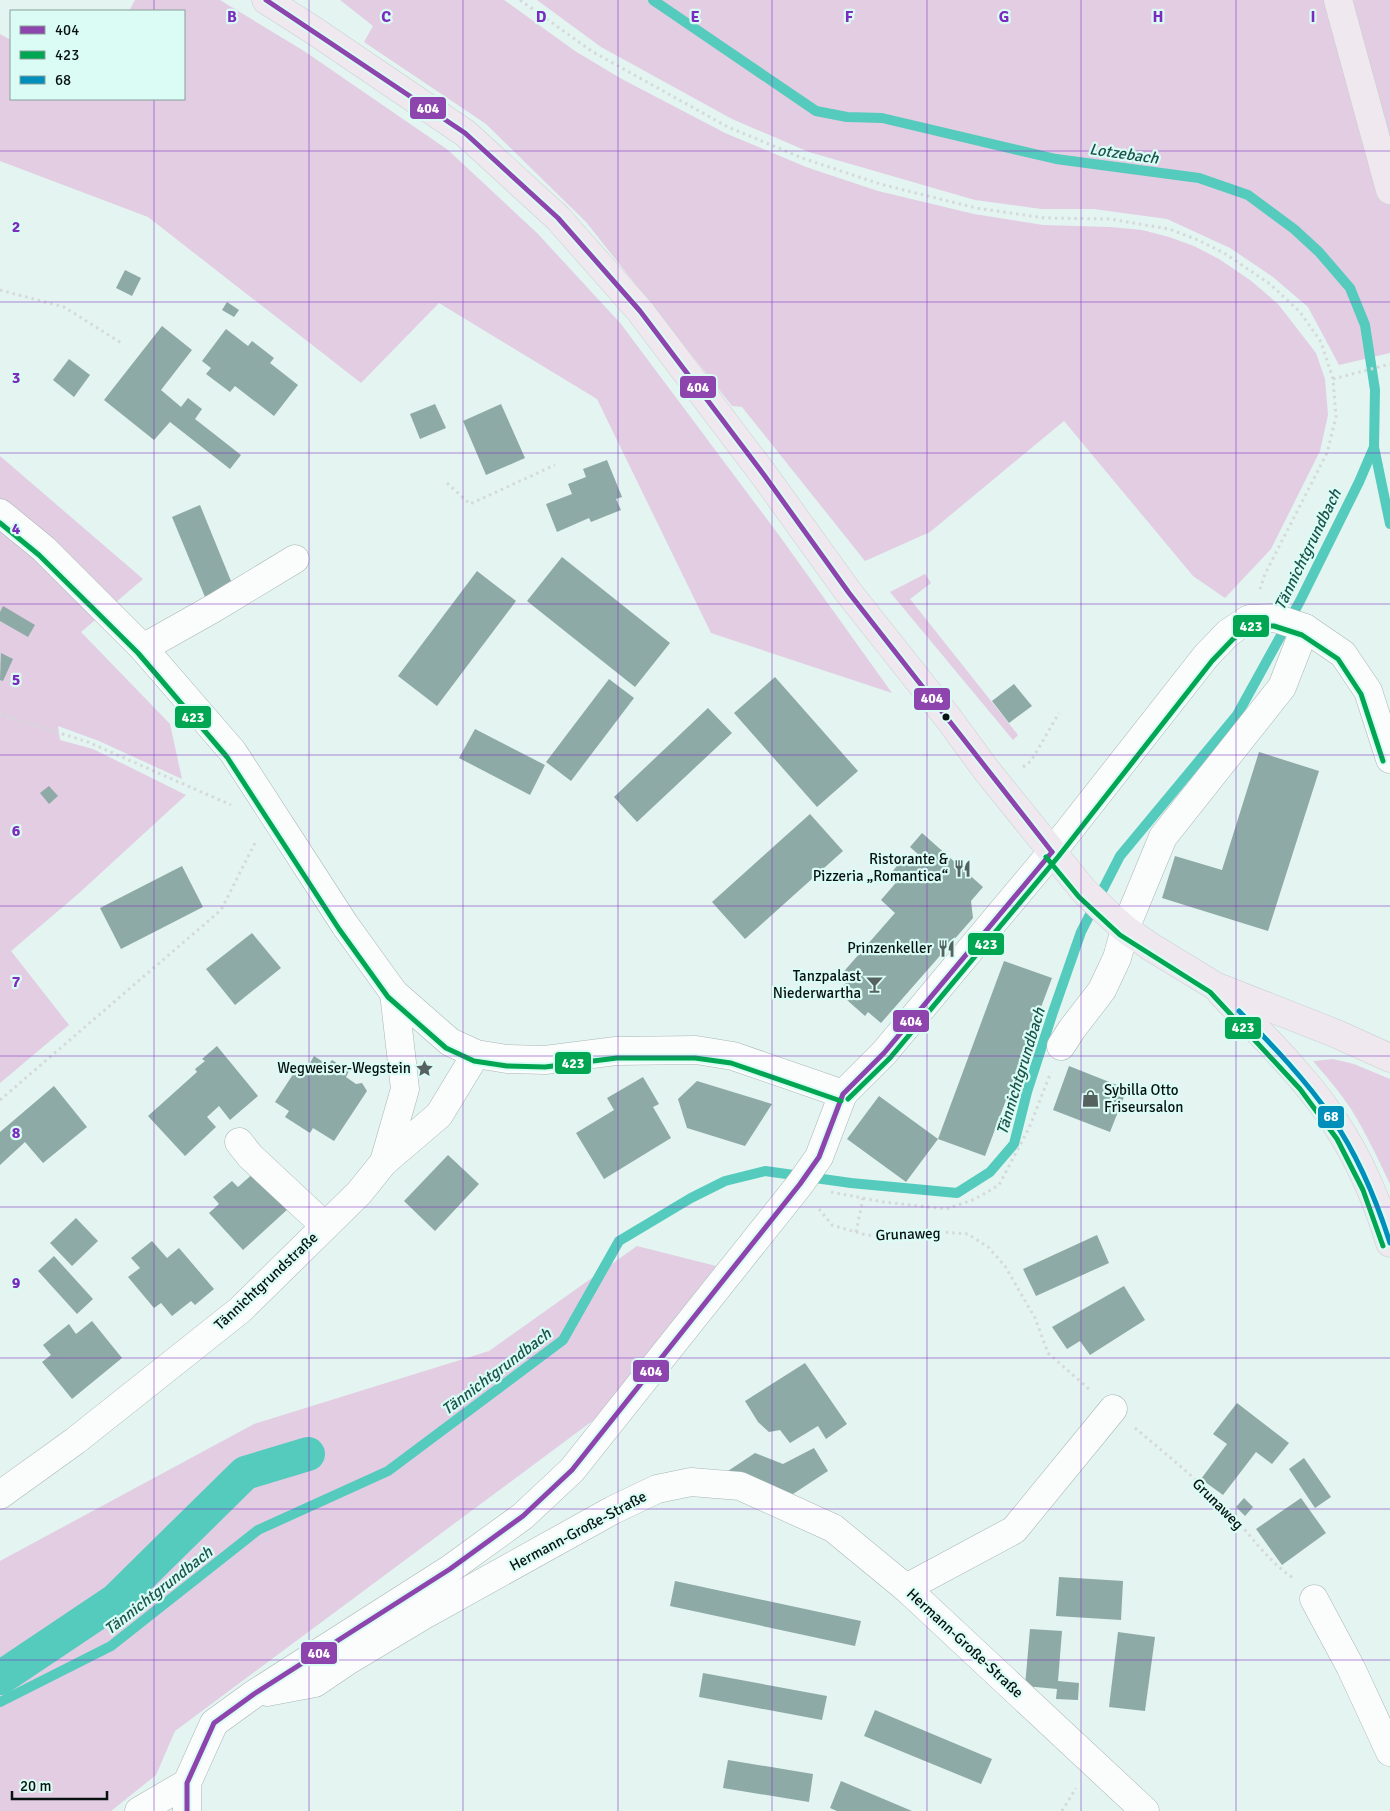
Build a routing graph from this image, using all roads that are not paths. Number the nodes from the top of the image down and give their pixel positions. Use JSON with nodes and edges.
{"nodes":[{"id":1,"x":266,"y":0,"type":"edge"},
{"id":2,"x":1338,"y":0,"type":"edge"},
{"id":3,"x":1390,"y":190,"type":"edge"},
{"id":4,"x":0,"y":513,"type":"edge"},
{"id":5,"x":295,"y":559,"type":"dead end"},
{"id":6,"x":1305,"y":628,"type":"junction"},
{"id":7,"x":143,"y":648,"type":"junction"},
{"id":8,"x":1390,"y":758,"type":"edge"},
{"id":9,"x":1052,"y":852,"type":"junction"},
{"id":10,"x":1116,"y":921,"type":"junction"},
{"id":11,"x":1215,"y":986,"type":"junction"},
{"id":12,"x":394,"y":993,"type":"junction"},
{"id":13,"x":1061,"y":1046,"type":"road end"},
{"id":14,"x":476,"y":1054,"type":"junction"},
{"id":15,"x":1390,"y":1058,"type":"edge"},
{"id":16,"x":843,"y":1094,"type":"junction"},
{"id":17,"x":239,"y":1142,"type":"dead end"},
{"id":18,"x":384,"y":1162,"type":"junction"},
{"id":19,"x":325,"y":1226,"type":"junction"},
{"id":20,"x":1390,"y":1243,"type":"edge"},
{"id":21,"x":1113,"y":1409,"type":"road end"},
{"id":22,"x":0,"y":1495,"type":"edge"},
{"id":23,"x":906,"y":1588,"type":"junction"},
{"id":24,"x":1314,"y":1599,"type":"road end"},
{"id":25,"x":254,"y":1694,"type":"junction"},
{"id":26,"x":1390,"y":1752,"type":"edge"},
{"id":27,"x":187,"y":1783,"type":"junction"},
{"id":28,"x":139,"y":1811,"type":"edge"},
{"id":29,"x":187,"y":1811,"type":"edge"},
{"id":30,"x":1145,"y":1811,"type":"edge"}],
"edges":[{"from":1,"to":9,"type":"main road"},
{"from":2,"to":3,"type":"main road"},
{"from":4,"to":7,"type":"street"},
{"from":5,"to":7,"type":"street"},
{"from":6,"to":8,"type":"street"},
{"from":6,"to":9,"type":"street"},
{"from":6,"to":10,"type":"street"},
{"from":7,"to":12,"type":"street"},
{"from":9,"to":10,"type":"main road"},
{"from":9,"to":16,"type":"street"},
{"from":10,"to":11,"type":"main road"},
{"from":10,"to":13,"type":"street"},
{"from":11,"to":15,"type":"main road"},
{"from":11,"to":20,"type":"main road"},
{"from":12,"to":14,"type":"street"},
{"from":12,"to":18,"type":"street"},
{"from":14,"to":16,"type":"street"},
{"from":14,"to":18,"type":"street","name":"Tännichtgrundstraße"},
{"from":16,"to":25,"type":"street"},
{"from":17,"to":19,"type":"street"},
{"from":18,"to":19,"type":"street","name":"Tännichtgrundstraße"},
{"from":19,"to":22,"type":"street","name":"Tännichtgrundstraße"},
{"from":21,"to":23,"type":"street"},
{"from":23,"to":25,"type":"street","name":"Hermann-Große-Straße"},
{"from":23,"to":30,"type":"street","name":"Hermann-Große-Straße"},
{"from":24,"to":26,"type":"street"},
{"from":25,"to":27,"type":"street"},
{"from":27,"to":28,"type":"street"},
{"from":27,"to":29,"type":"street"}]}
